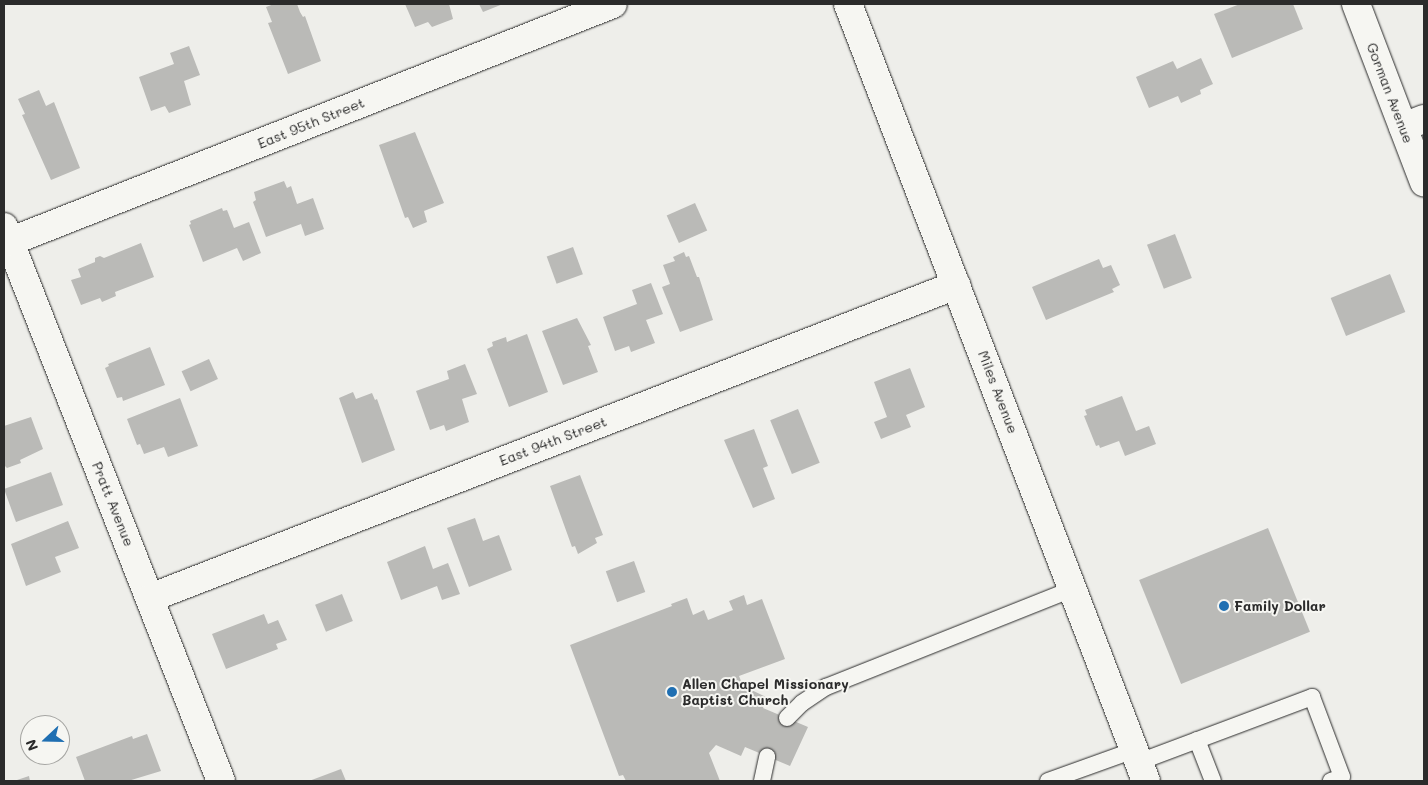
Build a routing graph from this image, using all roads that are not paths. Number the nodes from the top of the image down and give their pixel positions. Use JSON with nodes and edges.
{"nodes":[{"id":1,"x":613,"y":4,"type":"edge"},
{"id":2,"x":848,"y":4,"type":"edge"},
{"id":3,"x":1356,"y":4,"type":"edge"},
{"id":4,"x":1414,"y":123,"type":"edge"},
{"id":5,"x":1424,"y":182,"type":"edge"},
{"id":6,"x":9,"y":250,"type":"edge"},
{"id":7,"x":956,"y":285,"type":"junction"},
{"id":8,"x":1072,"y":589,"type":"junction"},
{"id":9,"x":150,"y":598,"type":"junction"},
{"id":10,"x":787,"y":718,"type":"dead end"},
{"id":11,"x":1197,"y":740,"type":"junction"},
{"id":12,"x":767,"y":757,"type":"dead end"},
{"id":13,"x":1140,"y":765,"type":"edge"},
{"id":14,"x":221,"y":781,"type":"edge"},
{"id":15,"x":762,"y":781,"type":"edge"},
{"id":16,"x":1048,"y":781,"type":"edge"},
{"id":17,"x":1213,"y":781,"type":"edge"},
{"id":18,"x":1331,"y":781,"type":"edge"}],
"edges":[{"from":1,"to":6,"type":"street","name":"East 95th Street"},
{"from":2,"to":7,"type":"street","name":"Miles Avenue"},
{"from":3,"to":4,"type":"street","name":"Gorman Avenue"},
{"from":4,"to":5,"type":"street","name":"Gorman Avenue"},
{"from":6,"to":9,"type":"street","name":"Pratt Avenue"},
{"from":7,"to":8,"type":"street","name":"Miles Avenue"},
{"from":7,"to":9,"type":"street","name":"East 94th Street"},
{"from":8,"to":10,"type":"lane"},
{"from":8,"to":13,"type":"street","name":"Miles Avenue"},
{"from":9,"to":14,"type":"street","name":"Pratt Avenue"},
{"from":11,"to":13,"type":"lane"},
{"from":11,"to":17,"type":"lane"},
{"from":11,"to":18,"type":"lane"},
{"from":12,"to":15,"type":"lane"},
{"from":13,"to":16,"type":"lane"}]}
